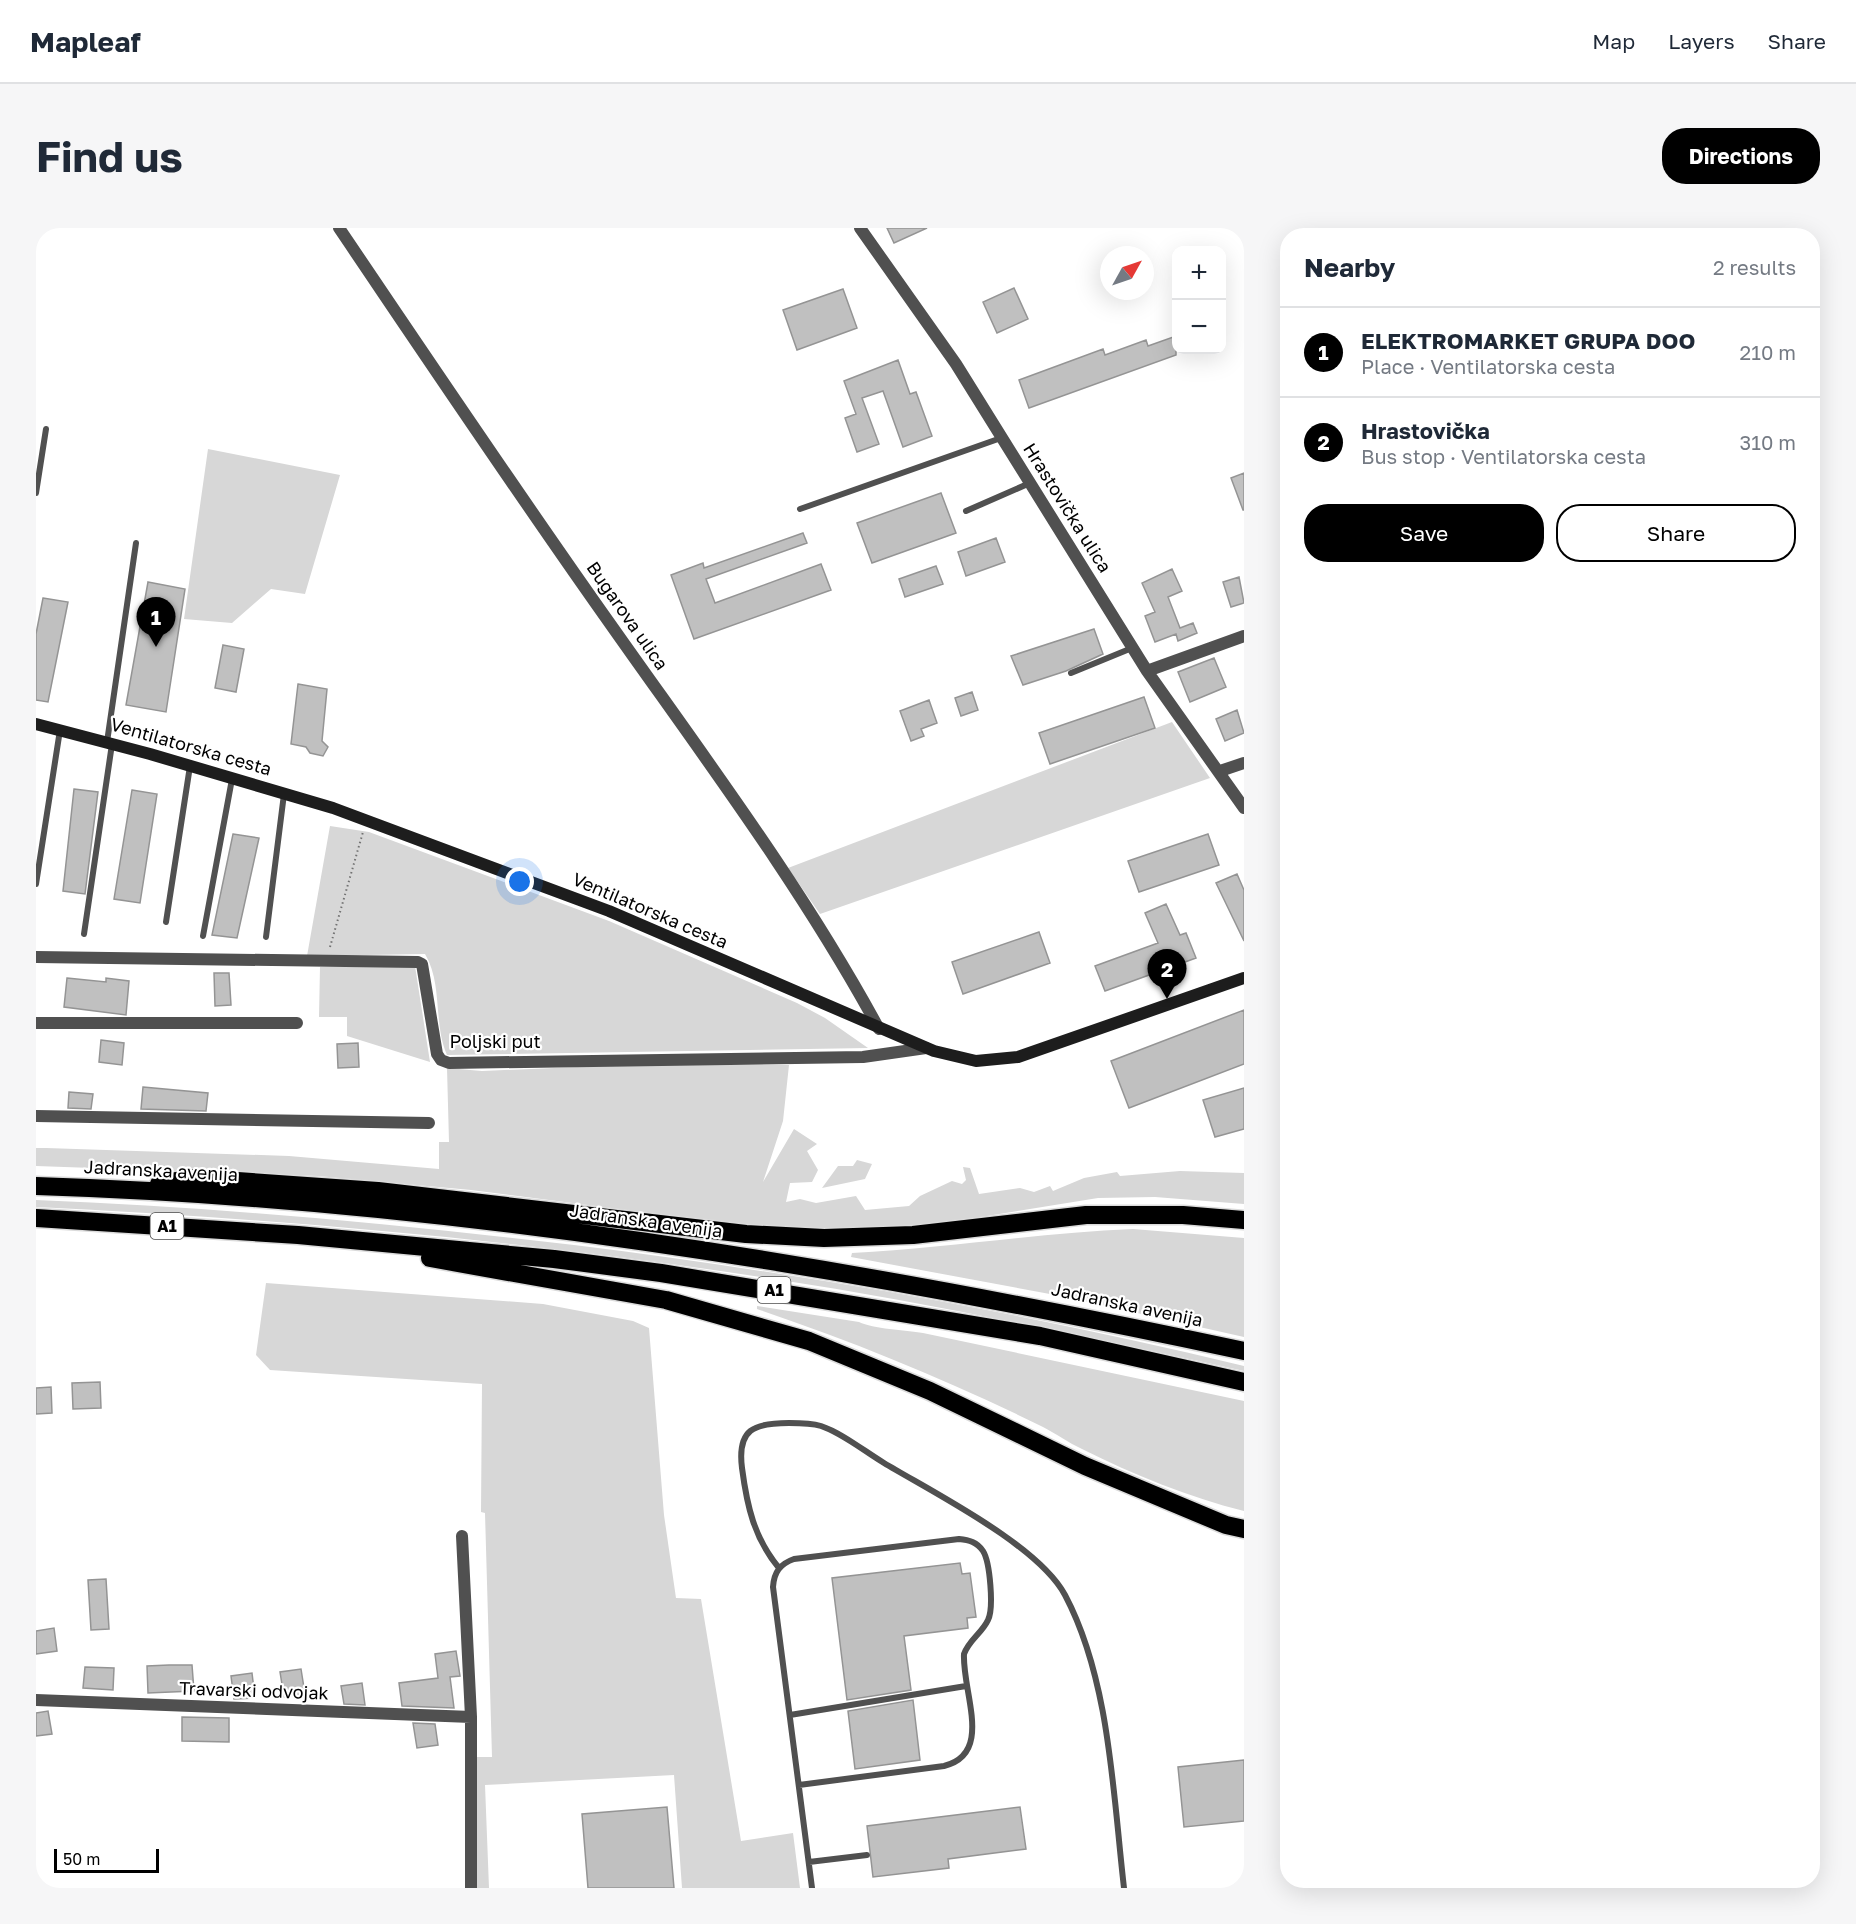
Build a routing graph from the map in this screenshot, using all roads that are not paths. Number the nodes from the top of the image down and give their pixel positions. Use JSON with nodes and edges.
{"nodes":[{"id":1,"x":339,"y":228,"type":"edge"},
{"id":2,"x":860,"y":228,"type":"edge"},
{"id":3,"x":46,"y":429,"type":"dead end"},
{"id":4,"x":1002,"y":438,"type":"junction"},
{"id":5,"x":1030,"y":483,"type":"junction"},
{"id":6,"x":36,"y":493,"type":"edge"},
{"id":7,"x":800,"y":509,"type":"dead end"},
{"id":8,"x":966,"y":511,"type":"dead end"},
{"id":9,"x":136,"y":543,"type":"dead end"},
{"id":10,"x":1244,"y":636,"type":"edge"},
{"id":11,"x":1132,"y":647,"type":"junction"},
{"id":12,"x":1147,"y":671,"type":"junction"},
{"id":13,"x":1071,"y":673,"type":"dead end"},
{"id":14,"x":36,"y":724,"type":"edge"},
{"id":15,"x":60,"y":729,"type":"junction"},
{"id":16,"x":110,"y":743,"type":"junction"},
{"id":17,"x":1244,"y":763,"type":"edge"},
{"id":18,"x":190,"y":765,"type":"junction"},
{"id":19,"x":1220,"y":771,"type":"junction"},
{"id":20,"x":232,"y":778,"type":"junction"},
{"id":21,"x":284,"y":793,"type":"junction"},
{"id":22,"x":1244,"y":808,"type":"edge"},
{"id":23,"x":36,"y":885,"type":"edge"},
{"id":24,"x":166,"y":922,"type":"dead end"},
{"id":25,"x":84,"y":934,"type":"dead end"},
{"id":26,"x":203,"y":936,"type":"dead end"},
{"id":27,"x":266,"y":937,"type":"dead end"},
{"id":28,"x":36,"y":957,"type":"edge"},
{"id":29,"x":1244,"y":978,"type":"edge"},
{"id":30,"x":36,"y":1023,"type":"edge"},
{"id":31,"x":297,"y":1023,"type":"dead end"},
{"id":32,"x":879,"y":1029,"type":"junction"},
{"id":33,"x":926,"y":1048,"type":"junction"},
{"id":34,"x":36,"y":1116,"type":"edge"},
{"id":35,"x":429,"y":1123,"type":"dead end"},
{"id":36,"x":36,"y":1186,"type":"edge"},
{"id":37,"x":130,"y":1189,"type":"junction"},
{"id":38,"x":36,"y":1218,"type":"edge"},
{"id":39,"x":1244,"y":1220,"type":"edge"},
{"id":40,"x":298,"y":1235,"type":"junction"},
{"id":41,"x":1244,"y":1351,"type":"edge"},
{"id":42,"x":1244,"y":1382,"type":"edge"},
{"id":43,"x":1195,"y":1510,"type":"junction"},
{"id":44,"x":1244,"y":1517,"type":"edge"},
{"id":45,"x":1244,"y":1529,"type":"edge"},
{"id":46,"x":462,"y":1536,"type":"dead end"},
{"id":47,"x":778,"y":1568,"type":"junction"},
{"id":48,"x":966,"y":1686,"type":"junction"},
{"id":49,"x":36,"y":1700,"type":"edge"},
{"id":50,"x":790,"y":1715,"type":"junction"},
{"id":51,"x":471,"y":1717,"type":"junction"},
{"id":52,"x":799,"y":1785,"type":"junction"},
{"id":53,"x":867,"y":1855,"type":"dead end"},
{"id":54,"x":808,"y":1862,"type":"junction"},
{"id":55,"x":471,"y":1888,"type":"edge"},
{"id":56,"x":812,"y":1888,"type":"edge"},
{"id":57,"x":1124,"y":1888,"type":"edge"}],
"edges":[{"from":1,"to":32,"type":"street","name":"Bugarova ulica"},
{"from":2,"to":4,"type":"street","name":"Hrastovička ulica"},
{"from":3,"to":6,"type":"lane"},
{"from":4,"to":5,"type":"street","name":"Hrastovička ulica"},
{"from":4,"to":7,"type":"lane"},
{"from":5,"to":8,"type":"lane"},
{"from":5,"to":11,"type":"street","name":"Hrastovička ulica"},
{"from":9,"to":16,"type":"lane"},
{"from":10,"to":12,"type":"street"},
{"from":11,"to":12,"type":"street","name":"Hrastovička ulica"},
{"from":11,"to":13,"type":"lane"},
{"from":12,"to":19,"type":"street","name":"Hrastovička ulica"},
{"from":14,"to":15,"type":"main road","name":"Ventilatorska cesta"},
{"from":15,"to":16,"type":"main road","name":"Ventilatorska cesta"},
{"from":15,"to":23,"type":"lane"},
{"from":16,"to":18,"type":"main road","name":"Ventilatorska cesta"},
{"from":16,"to":25,"type":"lane"},
{"from":17,"to":19,"type":"street"},
{"from":18,"to":20,"type":"main road","name":"Ventilatorska cesta"},
{"from":18,"to":24,"type":"lane"},
{"from":19,"to":22,"type":"street","name":"Hrastovička ulica"},
{"from":20,"to":21,"type":"main road","name":"Ventilatorska cesta"},
{"from":20,"to":26,"type":"lane"},
{"from":21,"to":27,"type":"lane"},
{"from":21,"to":32,"type":"main road","name":"Ventilatorska cesta"},
{"from":28,"to":33,"type":"street","name":"Poljski put"},
{"from":29,"to":33,"type":"main road","name":"Ventilatorska cesta"},
{"from":30,"to":31,"type":"street"},
{"from":32,"to":33,"type":"main road","name":"Ventilatorska cesta"},
{"from":34,"to":35,"type":"street"},
{"from":36,"to":37,"type":"highway","name":"Jadranska avenija","number":"A1"},
{"from":37,"to":39,"type":"highway"},
{"from":37,"to":41,"type":"highway","name":"Jadranska avenija","number":"A1"},
{"from":38,"to":40,"type":"highway","number":"A1"},
{"from":40,"to":42,"type":"highway","number":"A1"},
{"from":40,"to":43,"type":"highway"},
{"from":43,"to":44,"type":"highway"},
{"from":43,"to":45,"type":"highway"},
{"from":46,"to":51,"type":"street"},
{"from":47,"to":48,"type":"lane"},
{"from":47,"to":50,"type":"lane"},
{"from":47,"to":57,"type":"lane"},
{"from":48,"to":50,"type":"lane"},
{"from":48,"to":52,"type":"lane"},
{"from":49,"to":51,"type":"street","name":"Travarski odvojak"},
{"from":50,"to":52,"type":"lane"},
{"from":51,"to":55,"type":"street"},
{"from":52,"to":54,"type":"lane"},
{"from":53,"to":54,"type":"lane"},
{"from":54,"to":56,"type":"lane"}]}
